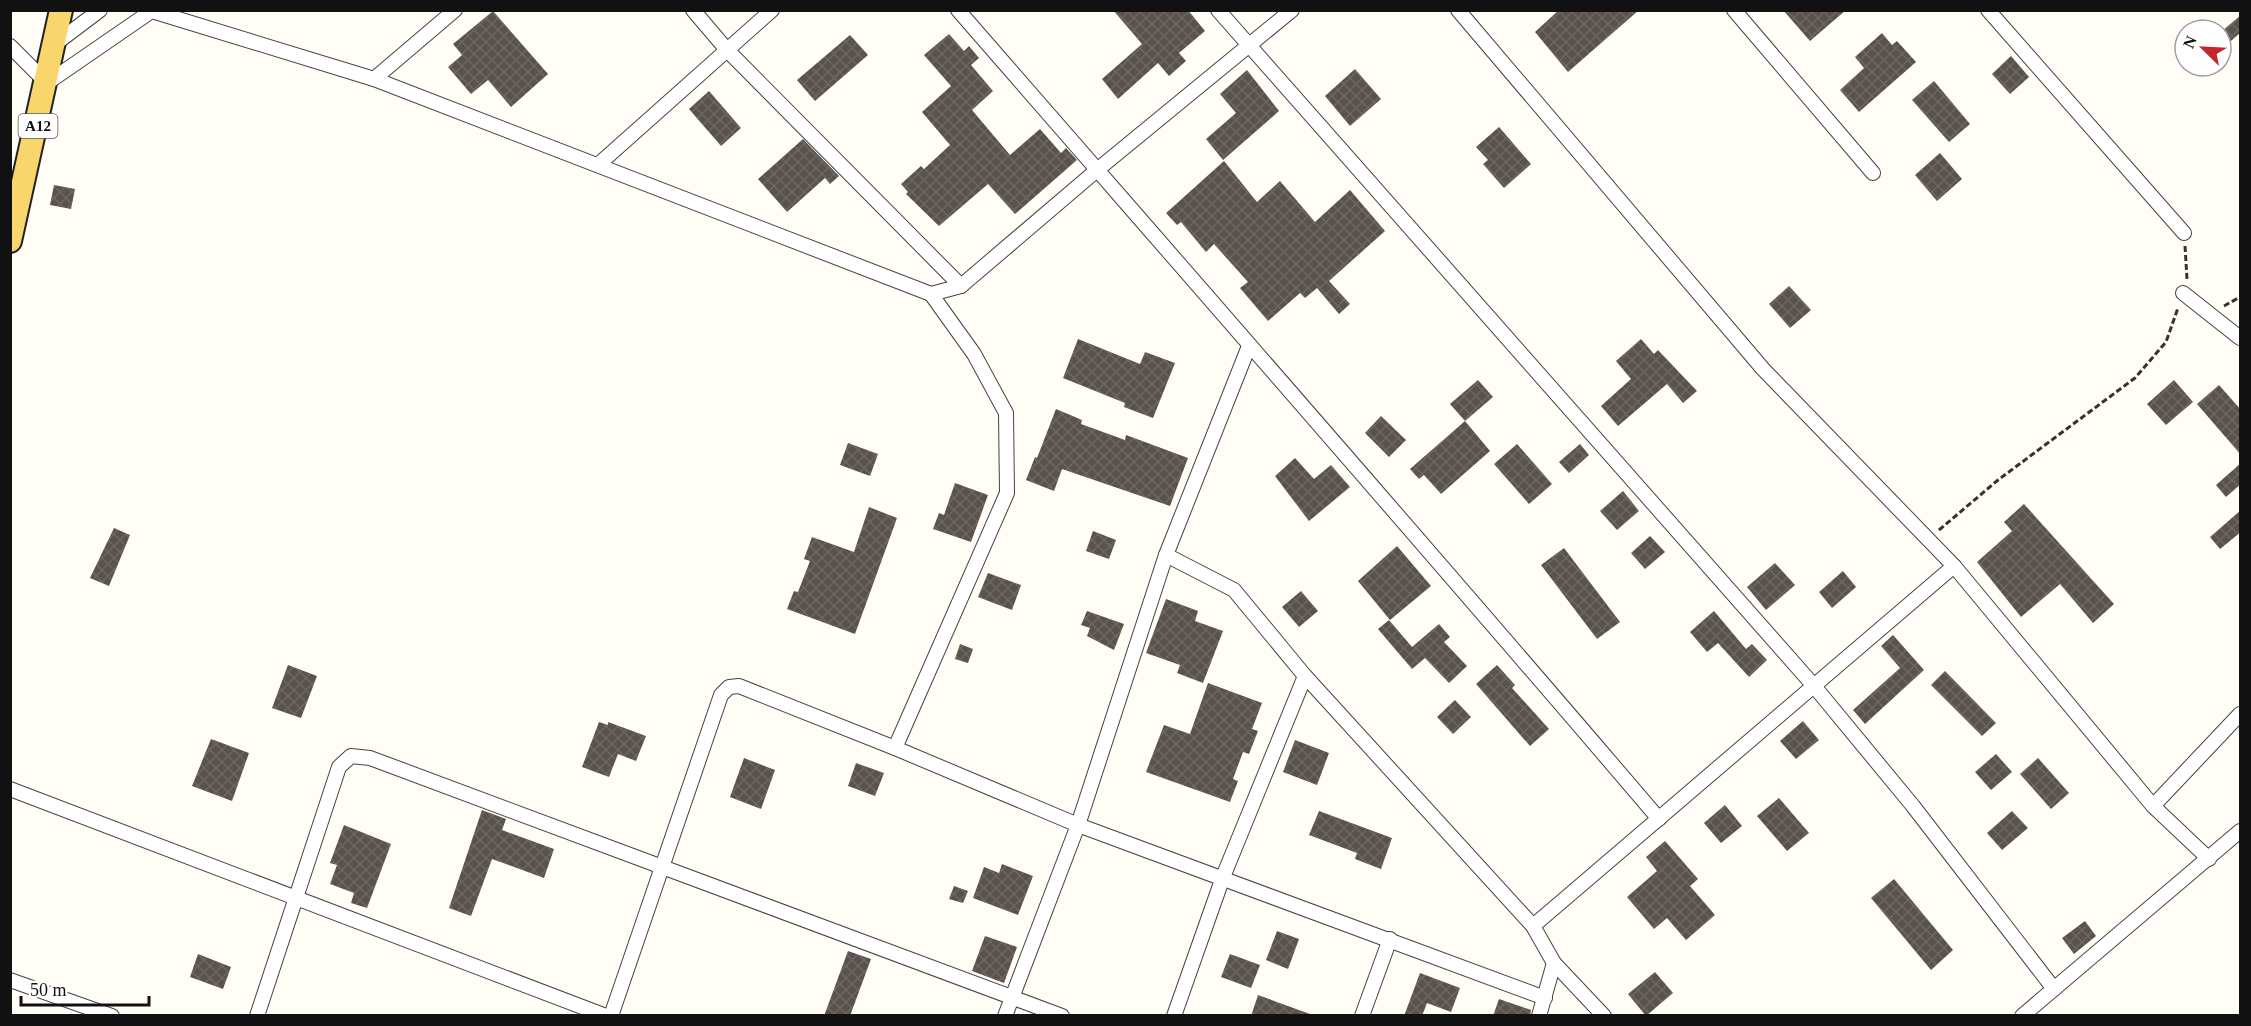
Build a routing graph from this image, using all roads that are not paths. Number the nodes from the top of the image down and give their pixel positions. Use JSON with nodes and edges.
{"nodes":[{"id":1,"x":61,"y":10,"type":"edge"},
{"id":2,"x":100,"y":10,"type":"edge"},
{"id":3,"x":454,"y":10,"type":"edge"},
{"id":4,"x":693,"y":10,"type":"edge"},
{"id":5,"x":772,"y":10,"type":"edge"},
{"id":6,"x":958,"y":10,"type":"edge"},
{"id":7,"x":1218,"y":10,"type":"edge"},
{"id":8,"x":1292,"y":10,"type":"edge"},
{"id":9,"x":1458,"y":10,"type":"edge"},
{"id":10,"x":1734,"y":10,"type":"edge"},
{"id":11,"x":1988,"y":10,"type":"edge"},
{"id":12,"x":153,"y":11,"type":"edge"},
{"id":13,"x":55,"y":44,"type":"junction"},
{"id":14,"x":1251,"y":45,"type":"junction"},
{"id":15,"x":10,"y":46,"type":"edge"},
{"id":16,"x":727,"y":50,"type":"junction"},
{"id":17,"x":374,"y":79,"type":"junction"},
{"id":18,"x":47,"y":83,"type":"junction"},
{"id":19,"x":599,"y":164,"type":"junction"},
{"id":20,"x":1097,"y":170,"type":"junction"},
{"id":21,"x":1873,"y":173,"type":"dead end"},
{"id":22,"x":2184,"y":233,"type":"road end"},
{"id":23,"x":10,"y":241,"type":"edge"},
{"id":24,"x":962,"y":286,"type":"junction"},
{"id":25,"x":2183,"y":292,"type":"road end"},
{"id":26,"x":931,"y":294,"type":"junction"},
{"id":27,"x":2241,"y":338,"type":"edge"},
{"id":28,"x":1249,"y":346,"type":"junction"},
{"id":29,"x":1166,"y":555,"type":"junction"},
{"id":30,"x":1954,"y":566,"type":"junction"},
{"id":31,"x":1305,"y":676,"type":"junction"},
{"id":32,"x":1814,"y":686,"type":"junction"},
{"id":33,"x":2241,"y":714,"type":"edge"},
{"id":34,"x":895,"y":748,"type":"junction"},
{"id":35,"x":10,"y":789,"type":"edge"},
{"id":36,"x":2153,"y":806,"type":"junction"},
{"id":37,"x":1659,"y":819,"type":"junction"},
{"id":38,"x":1078,"y":825,"type":"junction"},
{"id":39,"x":2241,"y":831,"type":"edge"},
{"id":40,"x":2209,"y":859,"type":"junction"},
{"id":41,"x":662,"y":867,"type":"junction"},
{"id":42,"x":1223,"y":877,"type":"junction"},
{"id":43,"x":296,"y":896,"type":"junction"},
{"id":44,"x":1533,"y":926,"type":"junction"},
{"id":45,"x":1390,"y":939,"type":"junction"},
{"id":46,"x":1554,"y":963,"type":"junction"},
{"id":47,"x":10,"y":980,"type":"edge"},
{"id":48,"x":2054,"y":989,"type":"junction"},
{"id":49,"x":1013,"y":996,"type":"junction"},
{"id":50,"x":1545,"y":998,"type":"junction"},
{"id":51,"x":112,"y":1016,"type":"edge"},
{"id":52,"x":257,"y":1016,"type":"edge"},
{"id":53,"x":606,"y":1016,"type":"edge"},
{"id":54,"x":611,"y":1016,"type":"edge"},
{"id":55,"x":1005,"y":1016,"type":"edge"},
{"id":56,"x":1062,"y":1016,"type":"edge"},
{"id":57,"x":1174,"y":1016,"type":"edge"},
{"id":58,"x":1362,"y":1016,"type":"edge"},
{"id":59,"x":1539,"y":1016,"type":"edge"},
{"id":60,"x":1604,"y":1016,"type":"edge"},
{"id":61,"x":2022,"y":1016,"type":"edge"}],
"edges":[{"from":1,"to":13,"type":"main road","number":"A12"},
{"from":2,"to":13,"type":"street"},
{"from":3,"to":17,"type":"street"},
{"from":4,"to":16,"type":"street"},
{"from":5,"to":16,"type":"street"},
{"from":6,"to":20,"type":"street"},
{"from":7,"to":14,"type":"street"},
{"from":8,"to":14,"type":"street"},
{"from":9,"to":30,"type":"street"},
{"from":10,"to":21,"type":"street"},
{"from":11,"to":22,"type":"street"},
{"from":12,"to":17,"type":"street"},
{"from":12,"to":18,"type":"street"},
{"from":13,"to":18,"type":"main road","number":"A12"},
{"from":14,"to":20,"type":"street"},
{"from":14,"to":32,"type":"street"},
{"from":15,"to":18,"type":"street"},
{"from":16,"to":19,"type":"street"},
{"from":16,"to":24,"type":"street"},
{"from":17,"to":19,"type":"street"},
{"from":18,"to":23,"type":"main road","number":"A12"},
{"from":19,"to":26,"type":"street"},
{"from":20,"to":24,"type":"street"},
{"from":20,"to":28,"type":"street"},
{"from":24,"to":26,"type":"street"},
{"from":25,"to":27,"type":"street"},
{"from":26,"to":34,"type":"street"},
{"from":28,"to":29,"type":"street"},
{"from":28,"to":37,"type":"street"},
{"from":29,"to":31,"type":"street"},
{"from":29,"to":38,"type":"street"},
{"from":30,"to":32,"type":"street"},
{"from":30,"to":36,"type":"street"},
{"from":31,"to":42,"type":"street"},
{"from":31,"to":44,"type":"street"},
{"from":32,"to":37,"type":"street"},
{"from":32,"to":48,"type":"street"},
{"from":33,"to":36,"type":"street"},
{"from":34,"to":38,"type":"street"},
{"from":34,"to":41,"type":"street"},
{"from":35,"to":43,"type":"street"},
{"from":36,"to":40,"type":"street"},
{"from":37,"to":44,"type":"street"},
{"from":38,"to":42,"type":"street"},
{"from":38,"to":49,"type":"street"},
{"from":39,"to":40,"type":"street"},
{"from":40,"to":48,"type":"street"},
{"from":41,"to":43,"type":"street"},
{"from":41,"to":49,"type":"street"},
{"from":41,"to":54,"type":"street"},
{"from":42,"to":45,"type":"street"},
{"from":42,"to":57,"type":"street"},
{"from":43,"to":52,"type":"street"},
{"from":43,"to":53,"type":"street"},
{"from":44,"to":46,"type":"street"},
{"from":45,"to":50,"type":"street"},
{"from":45,"to":58,"type":"street"},
{"from":46,"to":50,"type":"street"},
{"from":46,"to":60,"type":"street"},
{"from":47,"to":51,"type":"street"},
{"from":48,"to":61,"type":"street"},
{"from":49,"to":55,"type":"street"},
{"from":49,"to":56,"type":"street"},
{"from":50,"to":59,"type":"street"}]}
